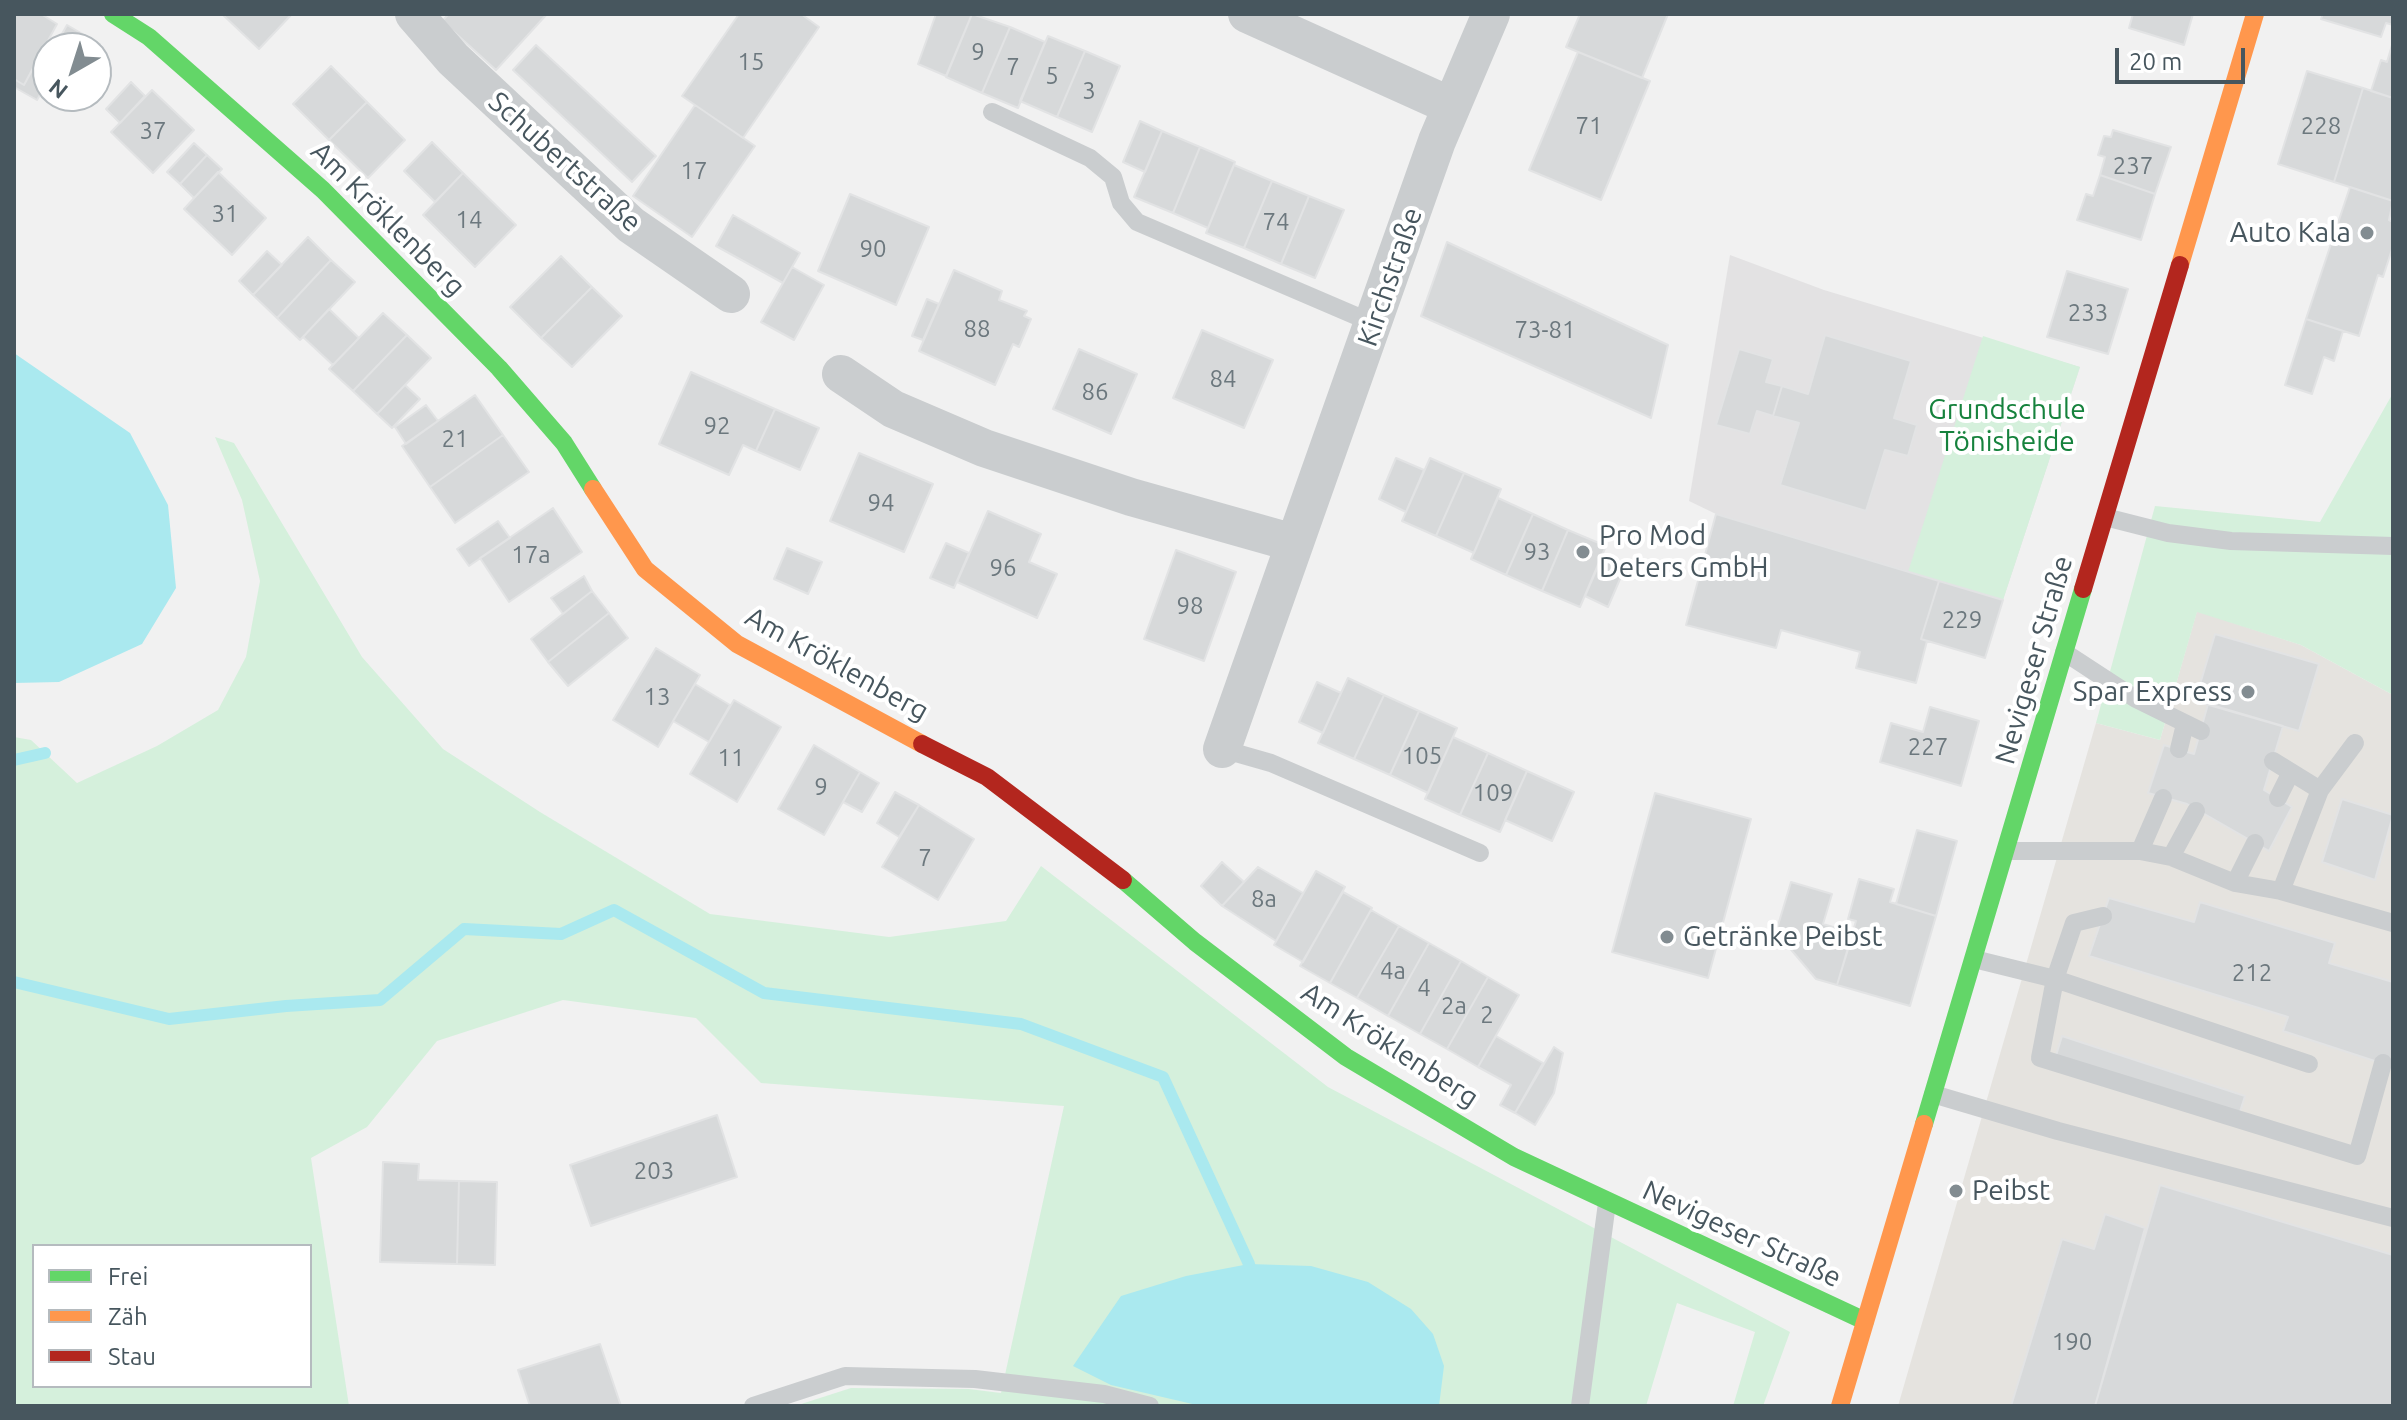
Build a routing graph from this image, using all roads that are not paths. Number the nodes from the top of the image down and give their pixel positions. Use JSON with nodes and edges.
{"nodes":[{"id":1,"x":113,"y":14,"type":"edge"},
{"id":2,"x":414,"y":14,"type":"edge"},
{"id":3,"x":1247,"y":14,"type":"edge"},
{"id":4,"x":1491,"y":14,"type":"edge"},
{"id":5,"x":2255,"y":14,"type":"edge"},
{"id":6,"x":1451,"y":106,"type":"junction"},
{"id":7,"x":992,"y":112,"type":"dead end"},
{"id":8,"x":731,"y":294,"type":"dead end"},
{"id":9,"x":1375,"y":324,"type":"junction"},
{"id":10,"x":841,"y":374,"type":"dead end"},
{"id":11,"x":2105,"y":517,"type":"junction"},
{"id":12,"x":1294,"y":543,"type":"junction"},
{"id":13,"x":2393,"y":546,"type":"edge"},
{"id":14,"x":2064,"y":652,"type":"junction"},
{"id":15,"x":2355,"y":743,"type":"dead end"},
{"id":16,"x":1222,"y":749,"type":"joint"},
{"id":17,"x":2179,"y":749,"type":"dead end"},
{"id":18,"x":2273,"y":761,"type":"dead end"},
{"id":19,"x":2291,"y":772,"type":"junction"},
{"id":20,"x":2320,"y":790,"type":"junction"},
{"id":21,"x":2163,"y":798,"type":"dead end"},
{"id":22,"x":2278,"y":798,"type":"dead end"},
{"id":23,"x":2196,"y":811,"type":"dead end"},
{"id":24,"x":2255,"y":843,"type":"dead end"},
{"id":25,"x":2007,"y":851,"type":"junction"},
{"id":26,"x":2140,"y":851,"type":"junction"},
{"id":27,"x":1480,"y":853,"type":"dead end"},
{"id":28,"x":2171,"y":857,"type":"junction"},
{"id":29,"x":2235,"y":883,"type":"junction"},
{"id":30,"x":2281,"y":891,"type":"junction"},
{"id":31,"x":2103,"y":916,"type":"dead end"},
{"id":32,"x":2393,"y":923,"type":"edge"},
{"id":33,"x":1974,"y":959,"type":"junction"},
{"id":34,"x":2055,"y":979,"type":"junction"},
{"id":35,"x":2383,"y":1063,"type":"dead end"},
{"id":36,"x":2309,"y":1064,"type":"dead end"},
{"id":37,"x":1933,"y":1094,"type":"junction"},
{"id":38,"x":1607,"y":1203,"type":"junction"},
{"id":39,"x":2392,"y":1214,"type":"edge"},
{"id":40,"x":1865,"y":1321,"type":"junction"},
{"id":41,"x":753,"y":1406,"type":"edge"},
{"id":42,"x":1150,"y":1406,"type":"edge"},
{"id":43,"x":1580,"y":1406,"type":"edge"},
{"id":44,"x":1840,"y":1406,"type":"edge"}],
"edges":[{"from":1,"to":38,"type":"street","name":"Am Kröklenberg"},
{"from":2,"to":8,"type":"street","name":"Schubertstraße"},
{"from":3,"to":6,"type":"street"},
{"from":4,"to":6,"type":"street","name":"Kirchstraße"},
{"from":5,"to":11,"type":"street","name":"Nevigeser Straße"},
{"from":6,"to":9,"type":"street","name":"Kirchstraße"},
{"from":7,"to":9,"type":"lane"},
{"from":9,"to":12,"type":"street","name":"Kirchstraße"},
{"from":10,"to":12,"type":"street"},
{"from":11,"to":13,"type":"lane"},
{"from":11,"to":14,"type":"street","name":"Nevigeser Straße"},
{"from":12,"to":16,"type":"street","name":"Kirchstraße"},
{"from":14,"to":17,"type":"lane"},
{"from":14,"to":25,"type":"street","name":"Nevigeser Straße"},
{"from":15,"to":20,"type":"lane"},
{"from":16,"to":27,"type":"lane"},
{"from":18,"to":19,"type":"lane"},
{"from":19,"to":20,"type":"lane"},
{"from":19,"to":22,"type":"lane"},
{"from":20,"to":30,"type":"lane"},
{"from":21,"to":26,"type":"lane"},
{"from":23,"to":28,"type":"lane"},
{"from":24,"to":29,"type":"lane"},
{"from":25,"to":26,"type":"lane"},
{"from":25,"to":33,"type":"street","name":"Nevigeser Straße"},
{"from":26,"to":28,"type":"lane"},
{"from":28,"to":29,"type":"lane"},
{"from":29,"to":30,"type":"lane"},
{"from":30,"to":32,"type":"lane"},
{"from":31,"to":34,"type":"lane"},
{"from":33,"to":34,"type":"lane"},
{"from":33,"to":37,"type":"street","name":"Nevigeser Straße"},
{"from":34,"to":35,"type":"lane"},
{"from":34,"to":36,"type":"lane"},
{"from":37,"to":39,"type":"lane"},
{"from":37,"to":40,"type":"street","name":"Nevigeser Straße"},
{"from":38,"to":40,"type":"street","name":"Nevigeser Straße"},
{"from":38,"to":43,"type":"lane","name":"Nevigeser Straße"},
{"from":40,"to":44,"type":"street","name":"Nevigeser Straße"},
{"from":41,"to":42,"type":"lane"}]}
